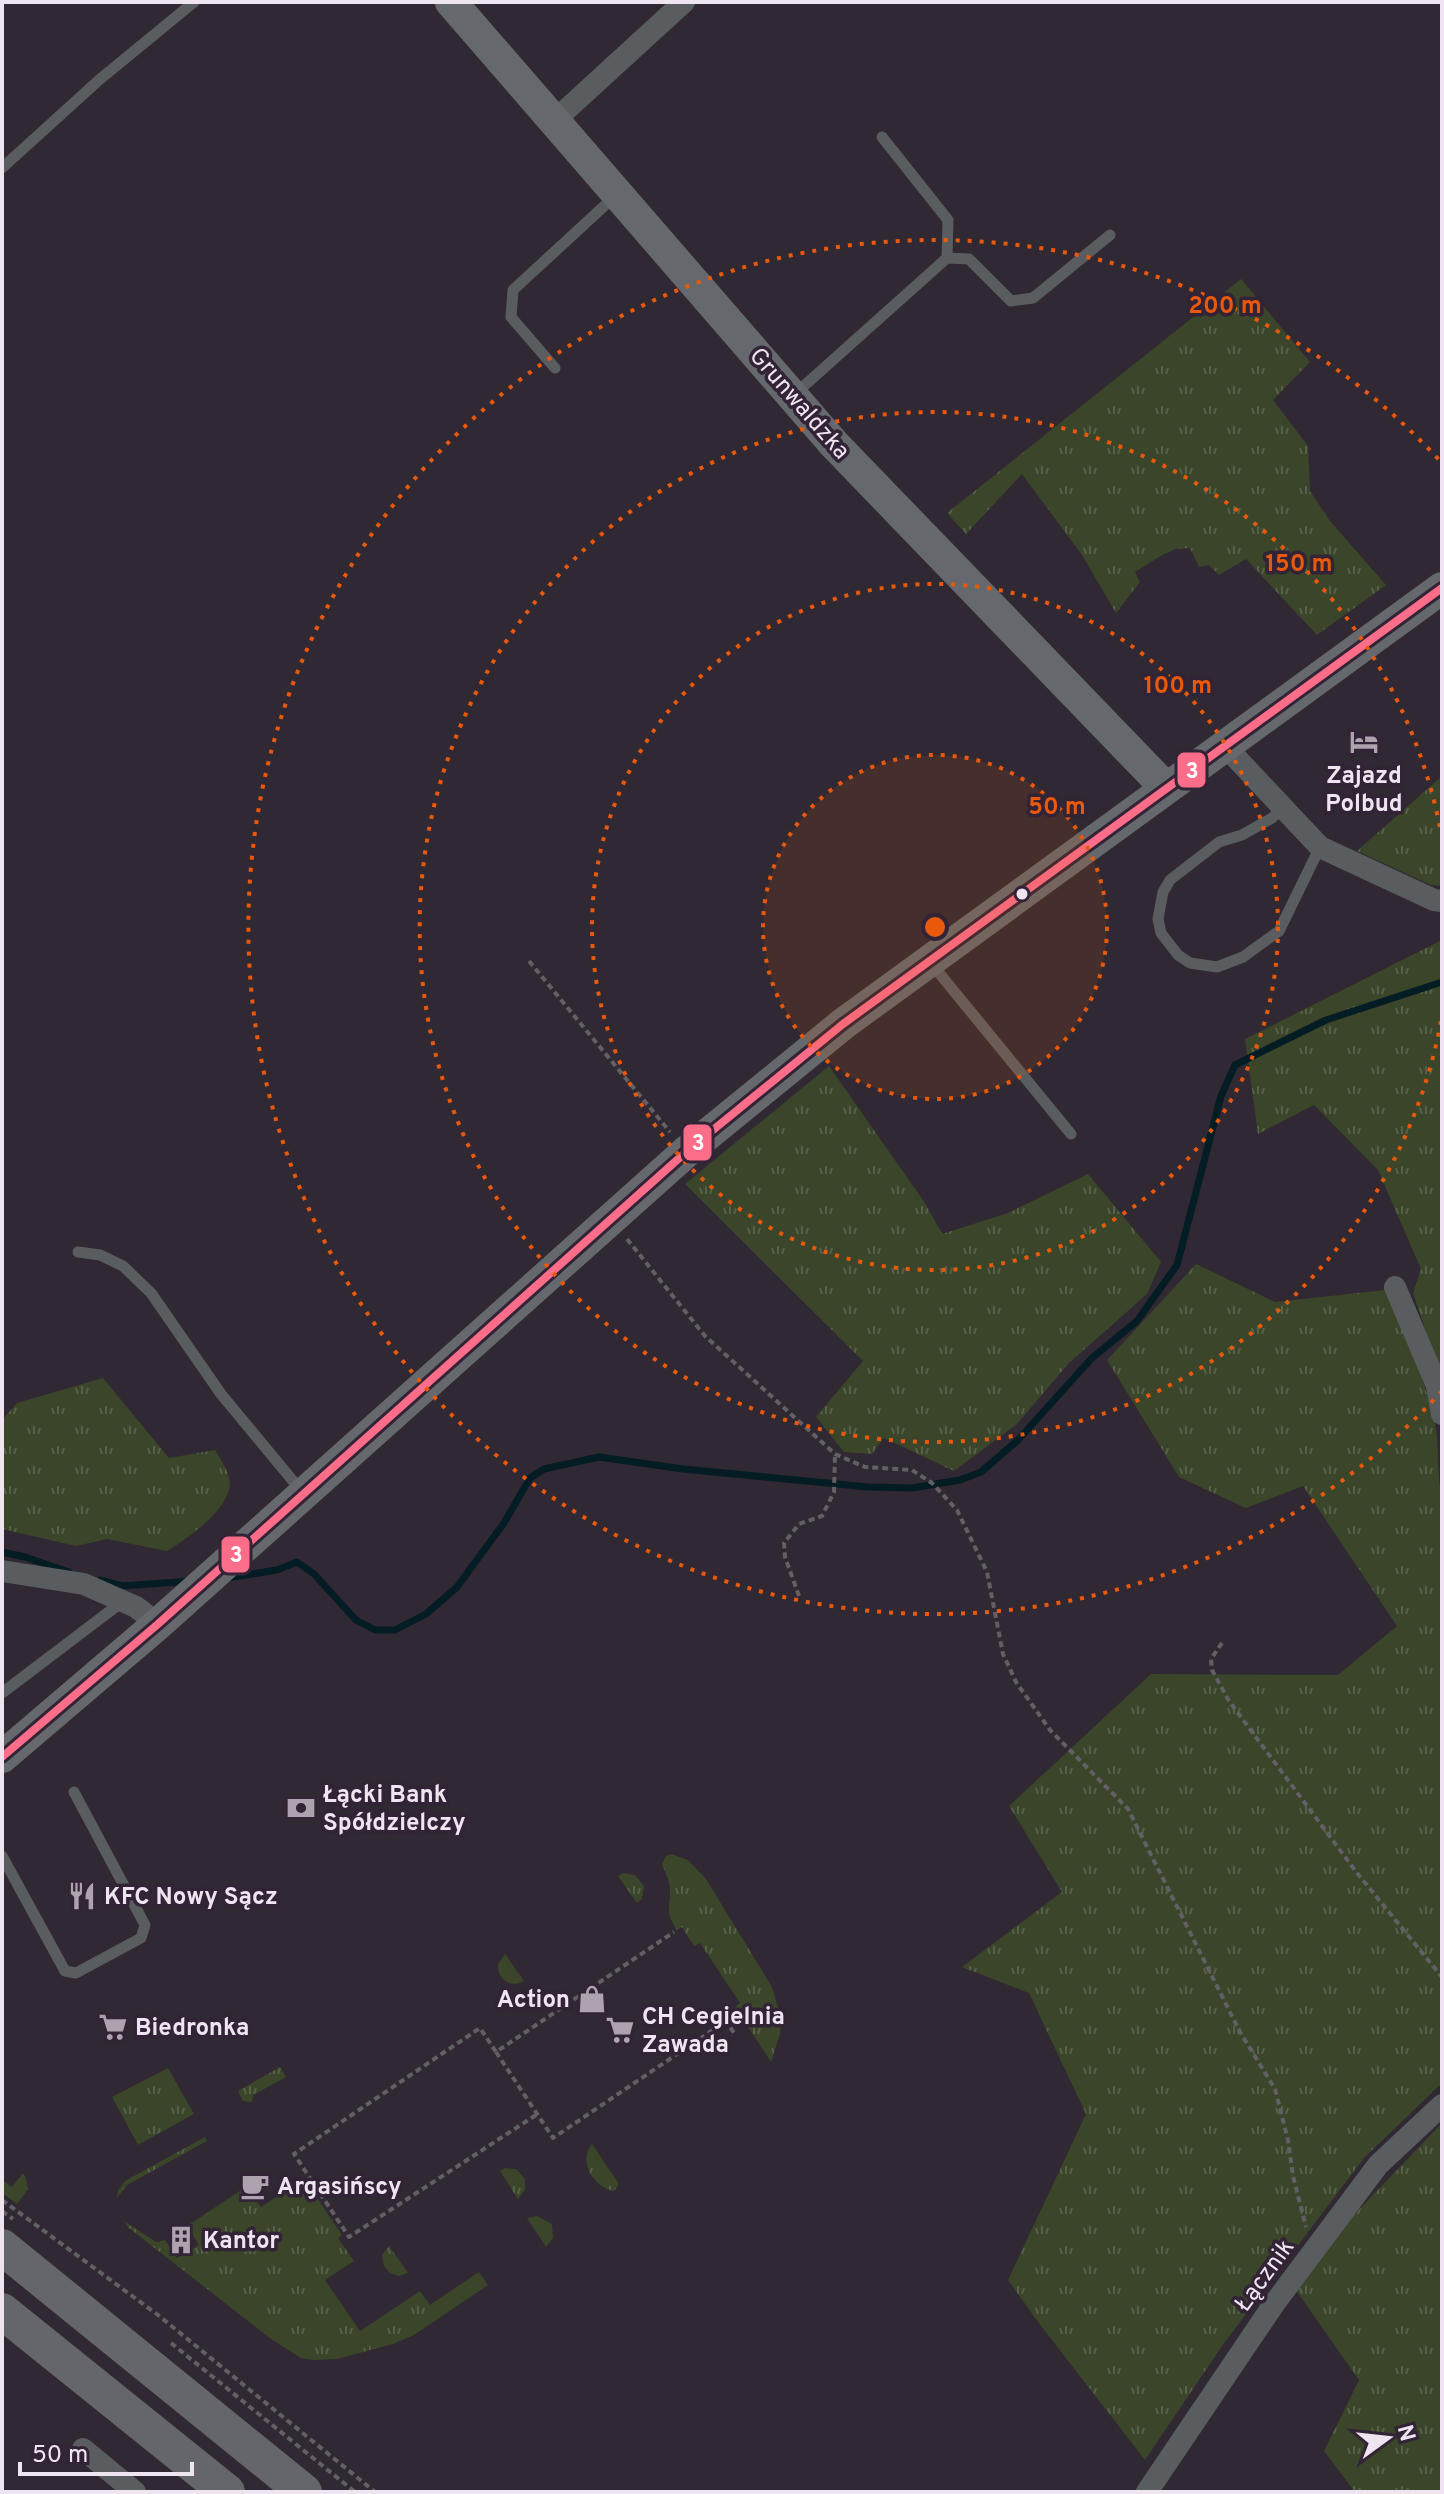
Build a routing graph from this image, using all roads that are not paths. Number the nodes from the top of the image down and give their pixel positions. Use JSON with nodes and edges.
{"nodes":[{"id":1,"x":194,"y":2,"type":"edge"},
{"id":2,"x":684,"y":2,"type":"edge"},
{"id":3,"x":463,"y":6,"type":"edge"},
{"id":4,"x":554,"y":121,"type":"junction"},
{"id":5,"x":882,"y":137,"type":"dead end"},
{"id":6,"x":2,"y":168,"type":"edge"},
{"id":7,"x":618,"y":194,"type":"junction"},
{"id":8,"x":1110,"y":235,"type":"dead end"},
{"id":9,"x":947,"y":258,"type":"junction"},
{"id":10,"x":555,"y":368,"type":"dead end"},
{"id":11,"x":792,"y":396,"type":"junction"},
{"id":12,"x":1442,"y":588,"type":"edge"},
{"id":13,"x":1225,"y":746,"type":"junction"},
{"id":14,"x":1166,"y":788,"type":"junction"},
{"id":15,"x":1283,"y":808,"type":"junction"},
{"id":16,"x":1320,"y":847,"type":"junction"},
{"id":17,"x":1442,"y":901,"type":"edge"},
{"id":18,"x":929,"y":962,"type":"junction"},
{"id":19,"x":1071,"y":1134,"type":"dead end"},
{"id":20,"x":78,"y":1252,"type":"dead end"},
{"id":21,"x":1395,"y":1287,"type":"dead end"},
{"id":22,"x":1442,"y":1414,"type":"edge"},
{"id":23,"x":304,"y":1493,"type":"junction"},
{"id":24,"x":2,"y":1571,"type":"edge"},
{"id":25,"x":122,"y":1601,"type":"junction"},
{"id":26,"x":158,"y":1624,"type":"junction"},
{"id":27,"x":2,"y":1693,"type":"edge"},
{"id":28,"x":2,"y":1757,"type":"edge"},
{"id":29,"x":74,"y":1792,"type":"dead end"},
{"id":30,"x":2,"y":1856,"type":"edge"},
{"id":31,"x":1442,"y":2105,"type":"edge"},
{"id":32,"x":2,"y":2247,"type":"edge"},
{"id":33,"x":2,"y":2311,"type":"edge"},
{"id":34,"x":83,"y":2449,"type":"dead end"},
{"id":35,"x":135,"y":2492,"type":"edge"},
{"id":36,"x":227,"y":2492,"type":"edge"},
{"id":37,"x":304,"y":2492,"type":"edge"},
{"id":38,"x":1147,"y":2492,"type":"edge"}],
"edges":[{"from":1,"to":6,"type":"lane"},
{"from":2,"to":4,"type":"street"},
{"from":3,"to":4,"type":"street","name":"Grunwaldzka"},
{"from":4,"to":7,"type":"street","name":"Grunwaldzka"},
{"from":5,"to":9,"type":"lane"},
{"from":7,"to":10,"type":"lane"},
{"from":7,"to":11,"type":"street","name":"Grunwaldzka"},
{"from":8,"to":9,"type":"lane"},
{"from":9,"to":11,"type":"lane"},
{"from":11,"to":14,"type":"street","name":"Grunwaldzka"},
{"from":12,"to":13,"type":"street"},
{"from":13,"to":14,"type":"street"},
{"from":13,"to":15,"type":"street"},
{"from":14,"to":18,"type":"street"},
{"from":15,"to":16,"type":"street"},
{"from":15,"to":16,"type":"lane"},
{"from":16,"to":17,"type":"street"},
{"from":18,"to":19,"type":"lane"},
{"from":18,"to":23,"type":"street"},
{"from":20,"to":23,"type":"lane"},
{"from":21,"to":22,"type":"street"},
{"from":23,"to":26,"type":"street"},
{"from":24,"to":25,"type":"street"},
{"from":25,"to":26,"type":"street"},
{"from":25,"to":27,"type":"lane"},
{"from":26,"to":28,"type":"street"},
{"from":29,"to":30,"type":"lane"},
{"from":31,"to":38,"type":"street","name":"Łącznik"},
{"from":32,"to":37,"type":"main road"},
{"from":33,"to":36,"type":"main road"},
{"from":34,"to":35,"type":"street"}]}
